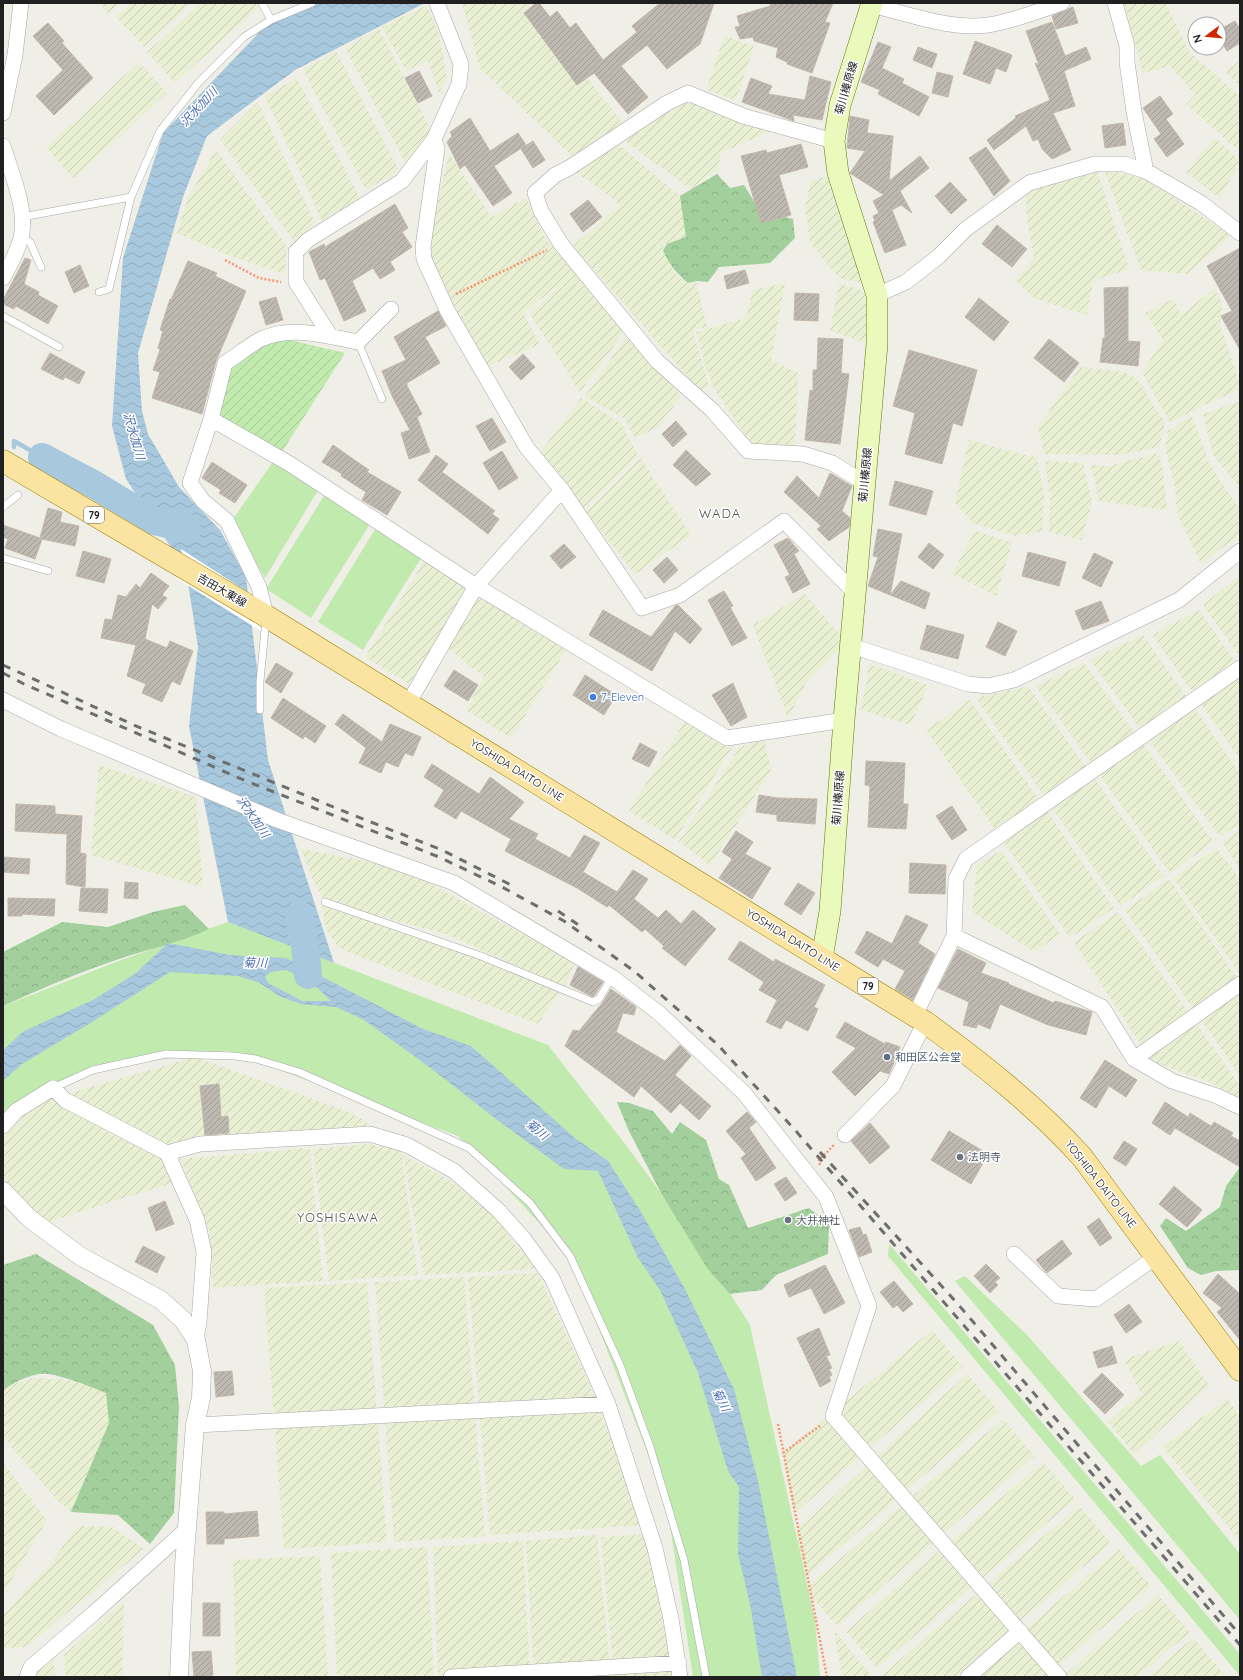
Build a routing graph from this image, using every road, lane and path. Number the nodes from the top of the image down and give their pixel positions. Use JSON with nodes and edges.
{"nodes":[{"id":1,"x":21,"y":3,"type":"edge"},
{"id":2,"x":262,"y":3,"type":"edge"},
{"id":3,"x":312,"y":3,"type":"edge"},
{"id":4,"x":436,"y":3,"type":"edge"},
{"id":5,"x":1062,"y":3,"type":"edge"},
{"id":6,"x":1115,"y":3,"type":"edge"},
{"id":7,"x":872,"y":4,"type":"edge"},
{"id":8,"x":271,"y":20,"type":"junction"},
{"id":9,"x":3,"y":114,"type":"edge"},
{"id":10,"x":434,"y":139,"type":"junction"},
{"id":11,"x":834,"y":141,"type":"junction"},
{"id":12,"x":3,"y":147,"type":"edge"},
{"id":13,"x":1146,"y":171,"type":"junction"},
{"id":14,"x":131,"y":196,"type":"junction"},
{"id":15,"x":22,"y":217,"type":"junction"},
{"id":16,"x":1240,"y":232,"type":"edge"},
{"id":17,"x":21,"y":237,"type":"junction"},
{"id":18,"x":561,"y":244,"type":"junction"},
{"id":19,"x":225,"y":260,"type":"dead end"},
{"id":20,"x":40,"y":267,"type":"dead end"},
{"id":21,"x":3,"y":278,"type":"edge"},
{"id":22,"x":296,"y":282,"type":"junction"},
{"id":23,"x":99,"y":292,"type":"dead end"},
{"id":24,"x":878,"y":295,"type":"junction"},
{"id":25,"x":443,"y":300,"type":"junction"},
{"id":26,"x":391,"y":309,"type":"dead end"},
{"id":27,"x":3,"y":316,"type":"edge"},
{"id":28,"x":331,"y":337,"type":"junction"},
{"id":29,"x":358,"y":342,"type":"junction"},
{"id":30,"x":59,"y":347,"type":"dead end"},
{"id":31,"x":382,"y":399,"type":"dead end"},
{"id":32,"x":211,"y":419,"type":"junction"},
{"id":33,"x":3,"y":461,"type":"edge"},
{"id":34,"x":865,"y":483,"type":"junction"},
{"id":35,"x":562,"y":490,"type":"junction"},
{"id":36,"x":18,"y":495,"type":"dead end"},
{"id":37,"x":3,"y":507,"type":"edge"},
{"id":38,"x":1240,"y":551,"type":"edge"},
{"id":39,"x":3,"y":558,"type":"edge"},
{"id":40,"x":48,"y":571,"type":"dead end"},
{"id":41,"x":476,"y":586,"type":"junction"},
{"id":42,"x":855,"y":593,"type":"junction"},
{"id":43,"x":262,"y":613,"type":"junction"},
{"id":44,"x":852,"y":646,"type":"junction"},
{"id":45,"x":1240,"y":668,"type":"edge"},
{"id":46,"x":3,"y":700,"type":"edge"},
{"id":47,"x":408,"y":702,"type":"junction"},
{"id":48,"x":260,"y":710,"type":"dead end"},
{"id":49,"x":844,"y":720,"type":"junction"},
{"id":50,"x":324,"y":902,"type":"dead end"},
{"id":51,"x":954,"y":936,"type":"junction"},
{"id":52,"x":822,"y":958,"type":"junction"},
{"id":53,"x":612,"y":977,"type":"junction"},
{"id":54,"x":1240,"y":984,"type":"edge"},
{"id":55,"x":920,"y":1018,"type":"junction"},
{"id":56,"x":1134,"y":1059,"type":"junction"},
{"id":57,"x":53,"y":1088,"type":"junction"},
{"id":58,"x":1240,"y":1107,"type":"edge"},
{"id":59,"x":3,"y":1126,"type":"edge"},
{"id":60,"x":845,"y":1135,"type":"joint"},
{"id":61,"x":167,"y":1153,"type":"junction"},
{"id":62,"x":821,"y":1167,"type":"dead end"},
{"id":63,"x":3,"y":1191,"type":"edge"},
{"id":64,"x":1014,"y":1254,"type":"dead end"},
{"id":65,"x":1156,"y":1257,"type":"junction"},
{"id":66,"x":196,"y":1340,"type":"junction"},
{"id":67,"x":1239,"y":1367,"type":"edge"},
{"id":68,"x":608,"y":1404,"type":"junction"},
{"id":69,"x":833,"y":1416,"type":"junction"},
{"id":70,"x":778,"y":1424,"type":"dead end"},
{"id":71,"x":195,"y":1425,"type":"junction"},
{"id":72,"x":783,"y":1453,"type":"junction"},
{"id":73,"x":188,"y":1528,"type":"junction"},
{"id":74,"x":1020,"y":1631,"type":"junction"},
{"id":75,"x":680,"y":1670,"type":"edge"},
{"id":76,"x":27,"y":1677,"type":"edge"},
{"id":77,"x":179,"y":1677,"type":"edge"},
{"id":78,"x":451,"y":1677,"type":"edge"},
{"id":79,"x":706,"y":1677,"type":"edge"},
{"id":80,"x":826,"y":1677,"type":"edge"},
{"id":81,"x":968,"y":1677,"type":"edge"},
{"id":82,"x":1059,"y":1677,"type":"edge"}],
"edges":[{"from":1,"to":9,"type":"street"},
{"from":2,"to":8,"type":"lane"},
{"from":3,"to":8,"type":"lane"},
{"from":4,"to":10,"type":"street"},
{"from":5,"to":7,"type":"street"},
{"from":6,"to":13,"type":"street"},
{"from":7,"to":11,"type":"main road","name":"菊川榛原線"},
{"from":8,"to":14,"type":"lane"},
{"from":10,"to":22,"type":"street"},
{"from":10,"to":25,"type":"street"},
{"from":11,"to":18,"type":"street"},
{"from":11,"to":24,"type":"main road","name":"菊川榛原線"},
{"from":12,"to":15,"type":"street"},
{"from":13,"to":16,"type":"street"},
{"from":13,"to":24,"type":"street"},
{"from":14,"to":15,"type":"lane"},
{"from":14,"to":23,"type":"lane"},
{"from":15,"to":17,"type":"street"},
{"from":17,"to":20,"type":"lane"},
{"from":17,"to":21,"type":"street"},
{"from":18,"to":25,"type":"path"},
{"from":18,"to":34,"type":"street"},
{"from":19,"to":22,"type":"path"},
{"from":22,"to":28,"type":"street"},
{"from":24,"to":34,"type":"main road","name":"菊川榛原線"},
{"from":25,"to":35,"type":"street"},
{"from":26,"to":29,"type":"street"},
{"from":27,"to":30,"type":"lane"},
{"from":28,"to":29,"type":"street"},
{"from":28,"to":32,"type":"street"},
{"from":29,"to":31,"type":"lane"},
{"from":32,"to":41,"type":"street"},
{"from":32,"to":43,"type":"street"},
{"from":33,"to":43,"type":"main road","name":"吉田大東線","number":"79"},
{"from":34,"to":42,"type":"main road","name":"菊川榛原線"},
{"from":35,"to":41,"type":"street"},
{"from":35,"to":42,"type":"street"},
{"from":36,"to":37,"type":"lane"},
{"from":38,"to":44,"type":"street"},
{"from":39,"to":40,"type":"lane"},
{"from":41,"to":47,"type":"street"},
{"from":41,"to":49,"type":"street"},
{"from":42,"to":44,"type":"main road","name":"菊川榛原線"},
{"from":43,"to":47,"type":"main road","name":"YOSHIDA DAITO LINE","number":"79"},
{"from":43,"to":48,"type":"lane"},
{"from":44,"to":49,"type":"main road","name":"菊川榛原線"},
{"from":45,"to":51,"type":"street"},
{"from":46,"to":53,"type":"street"},
{"from":47,"to":52,"type":"main road","name":"YOSHIDA DAITO LINE","number":"79"},
{"from":49,"to":52,"type":"main road","name":"菊川榛原線"},
{"from":50,"to":53,"type":"lane"},
{"from":51,"to":55,"type":"street"},
{"from":51,"to":56,"type":"street"},
{"from":52,"to":55,"type":"main road","name":"YOSHIDA DAITO LINE","number":"79"},
{"from":53,"to":69,"type":"street"},
{"from":54,"to":56,"type":"street"},
{"from":55,"to":60,"type":"street"},
{"from":55,"to":65,"type":"main road","name":"YOSHIDA DAITO LINE","number":"79"},
{"from":56,"to":58,"type":"street"},
{"from":57,"to":59,"type":"street"},
{"from":57,"to":61,"type":"street"},
{"from":57,"to":79,"type":"lane"},
{"from":60,"to":62,"type":"path"},
{"from":61,"to":66,"type":"street"},
{"from":61,"to":68,"type":"street"},
{"from":63,"to":66,"type":"street"},
{"from":64,"to":65,"type":"street"},
{"from":65,"to":67,"type":"main road","name":"YOSHIDA DAITO LINE","number":"79"},
{"from":66,"to":71,"type":"street"},
{"from":68,"to":71,"type":"street"},
{"from":68,"to":75,"type":"street"},
{"from":69,"to":72,"type":"path"},
{"from":69,"to":74,"type":"street"},
{"from":70,"to":72,"type":"path"},
{"from":71,"to":73,"type":"street"},
{"from":72,"to":80,"type":"path"},
{"from":73,"to":76,"type":"street"},
{"from":73,"to":77,"type":"street"},
{"from":74,"to":81,"type":"street"},
{"from":74,"to":82,"type":"street"},
{"from":75,"to":78,"type":"street"}]}
